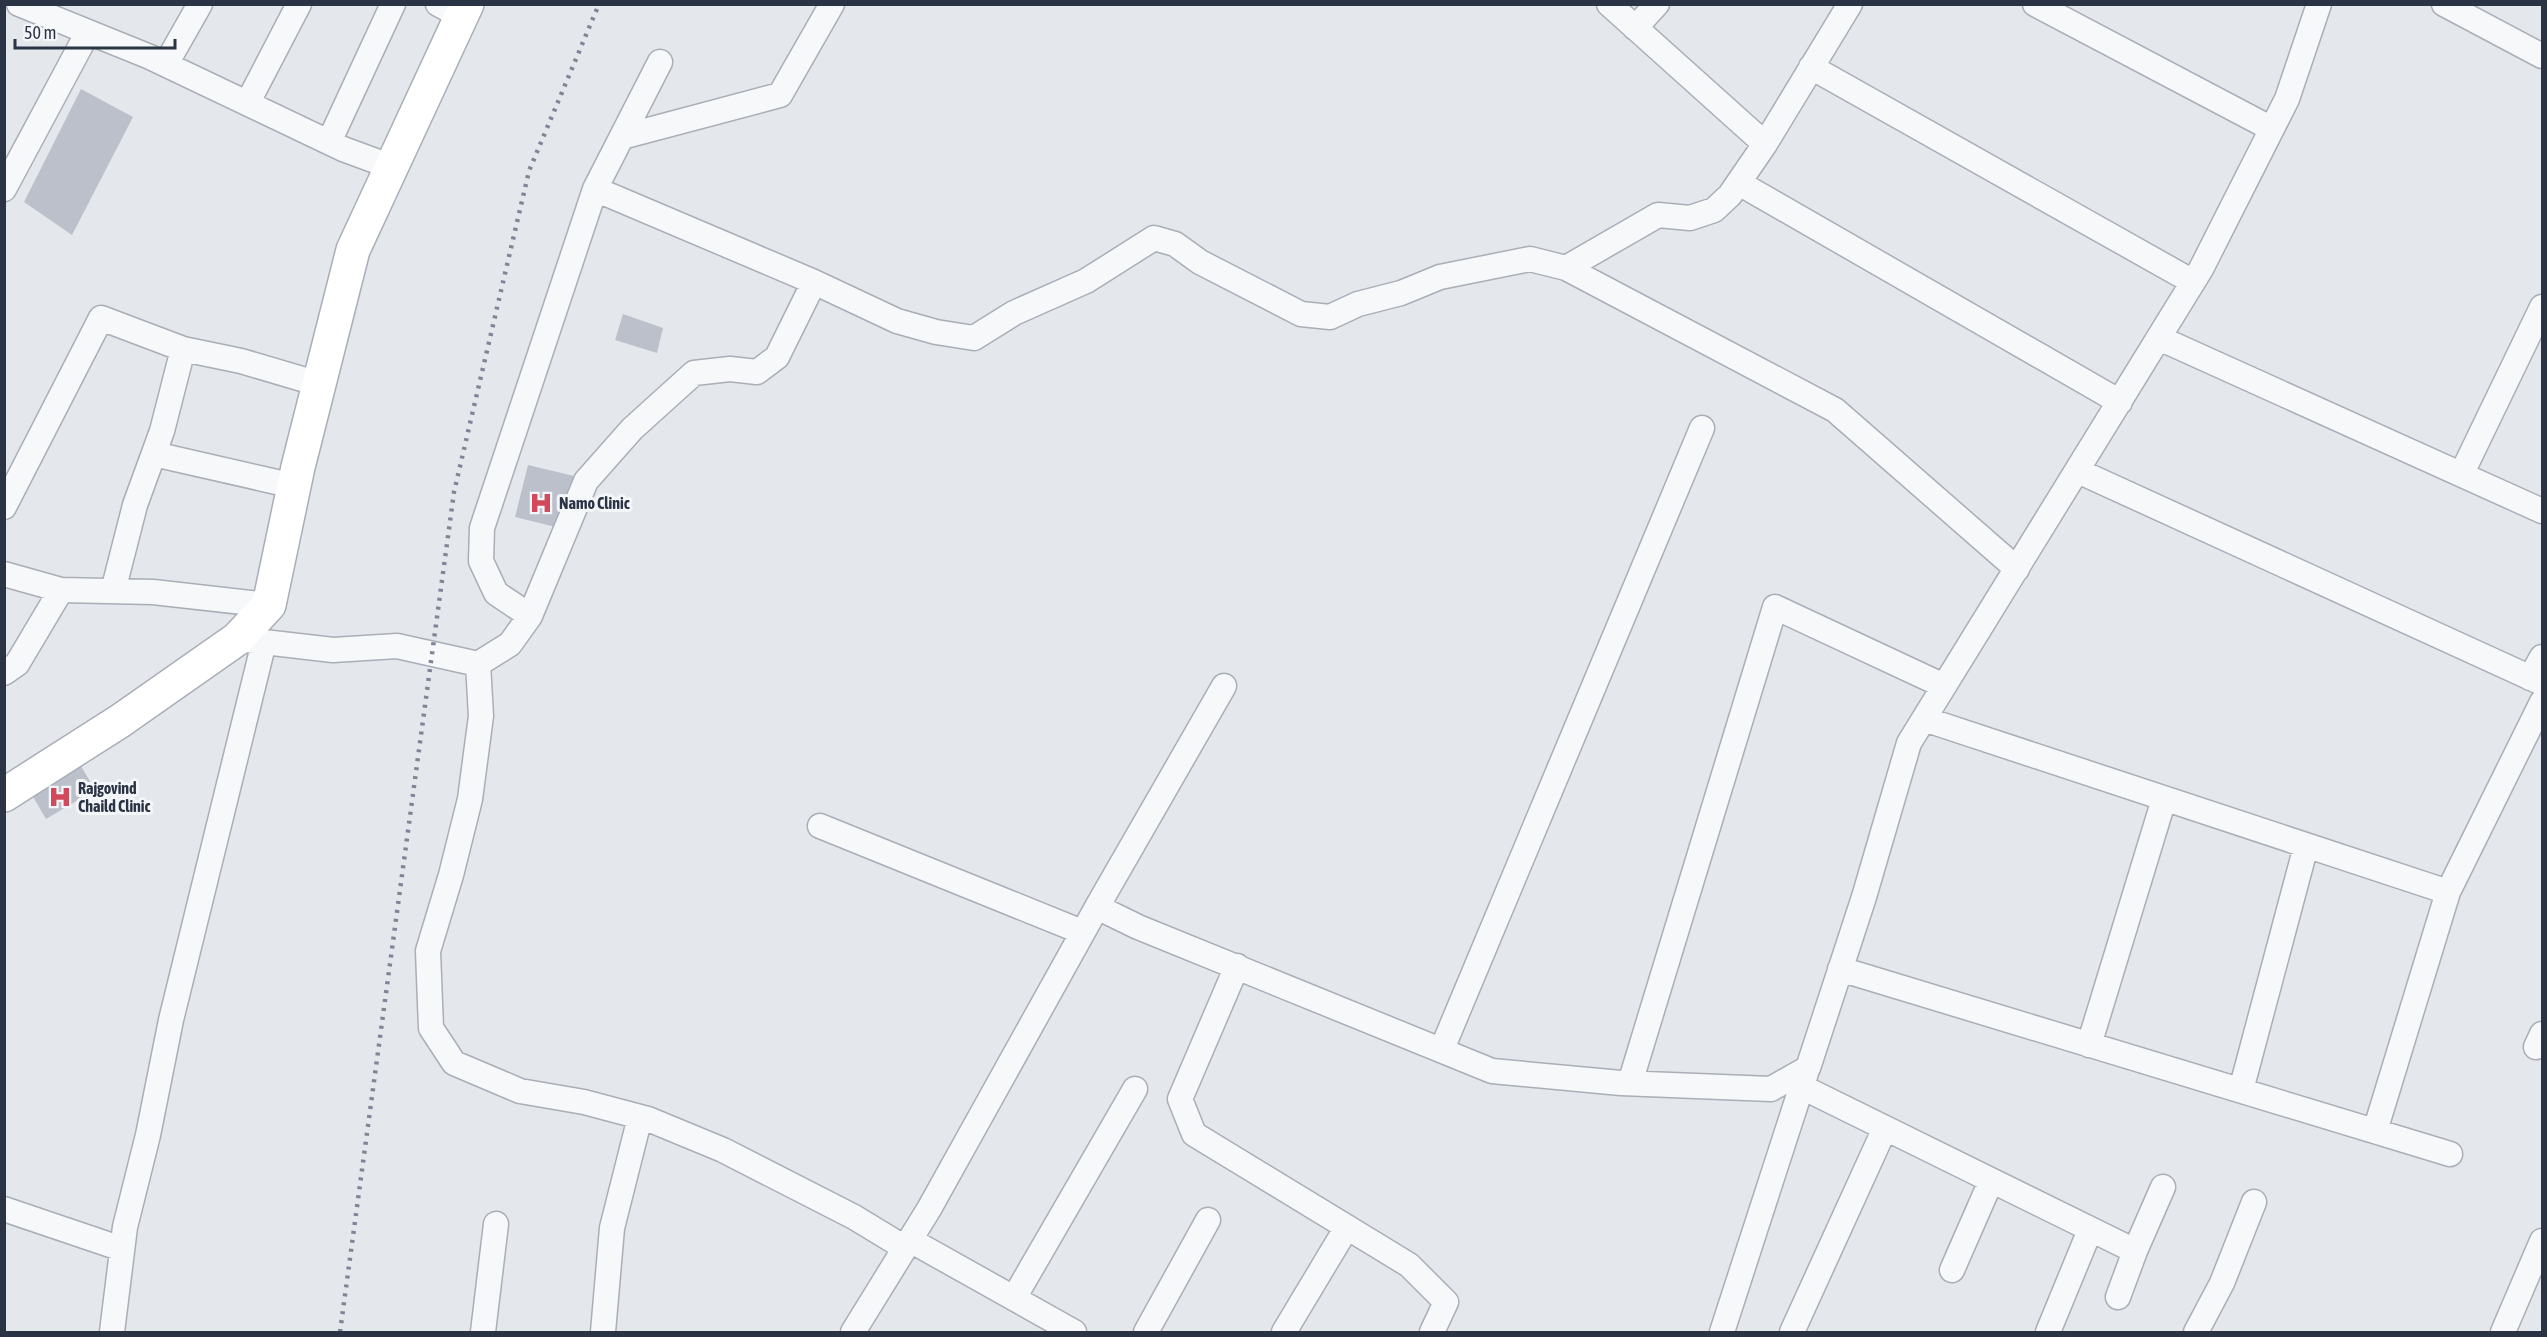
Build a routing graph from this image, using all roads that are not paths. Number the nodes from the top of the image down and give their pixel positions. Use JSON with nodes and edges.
{"nodes":[{"id":1,"x":19,"y":4,"type":"edge"},
{"id":2,"x":200,"y":4,"type":"edge"},
{"id":3,"x":299,"y":4,"type":"edge"},
{"id":4,"x":393,"y":4,"type":"edge"},
{"id":5,"x":831,"y":4,"type":"edge"},
{"id":6,"x":1609,"y":4,"type":"edge"},
{"id":7,"x":1657,"y":4,"type":"edge"},
{"id":8,"x":1850,"y":4,"type":"edge"},
{"id":9,"x":2034,"y":4,"type":"edge"},
{"id":10,"x":2319,"y":4,"type":"edge"},
{"id":11,"x":2444,"y":4,"type":"edge"},
{"id":12,"x":456,"y":9,"type":"edge"},
{"id":13,"x":1635,"y":28,"type":"junction"},
{"id":14,"x":88,"y":32,"type":"junction"},
{"id":15,"x":2542,"y":56,"type":"edge"},
{"id":16,"x":660,"y":62,"type":"dead end"},
{"id":17,"x":166,"y":64,"type":"junction"},
{"id":18,"x":1811,"y":68,"type":"junction"},
{"id":19,"x":248,"y":102,"type":"junction"},
{"id":20,"x":2272,"y":129,"type":"junction"},
{"id":21,"x":622,"y":137,"type":"junction"},
{"id":22,"x":329,"y":142,"type":"junction"},
{"id":23,"x":1765,"y":144,"type":"junction"},
{"id":24,"x":392,"y":167,"type":"junction"},
{"id":25,"x":1738,"y":183,"type":"junction"},
{"id":26,"x":4,"y":189,"type":"edge"},
{"id":27,"x":595,"y":189,"type":"junction"},
{"id":28,"x":1566,"y":268,"type":"junction"},
{"id":29,"x":814,"y":282,"type":"junction"},
{"id":30,"x":2193,"y":282,"type":"junction"},
{"id":31,"x":2542,"y":307,"type":"edge"},
{"id":32,"x":2159,"y":338,"type":"junction"},
{"id":33,"x":183,"y":349,"type":"junction"},
{"id":34,"x":319,"y":384,"type":"junction"},
{"id":35,"x":2120,"y":402,"type":"junction"},
{"id":36,"x":1702,"y":428,"type":"dead end"},
{"id":37,"x":154,"y":454,"type":"junction"},
{"id":38,"x":2078,"y":471,"type":"junction"},
{"id":39,"x":2462,"y":473,"type":"junction"},
{"id":40,"x":294,"y":486,"type":"junction"},
{"id":41,"x":4,"y":507,"type":"edge"},
{"id":42,"x":2542,"y":511,"type":"edge"},
{"id":43,"x":2017,"y":569,"type":"junction"},
{"id":44,"x":4,"y":574,"type":"edge"},
{"id":45,"x":61,"y":590,"type":"junction"},
{"id":46,"x":113,"y":591,"type":"junction"},
{"id":47,"x":269,"y":605,"type":"junction"},
{"id":48,"x":530,"y":616,"type":"junction"},
{"id":49,"x":251,"y":641,"type":"junction"},
{"id":50,"x":2542,"y":657,"type":"edge"},
{"id":51,"x":478,"y":664,"type":"junction"},
{"id":52,"x":4,"y":674,"type":"edge"},
{"id":53,"x":2536,"y":680,"type":"edge"},
{"id":54,"x":1224,"y":686,"type":"dead end"},
{"id":55,"x":1944,"y":686,"type":"junction"},
{"id":56,"x":2542,"y":702,"type":"edge"},
{"id":57,"x":1924,"y":719,"type":"junction"},
{"id":58,"x":4,"y":795,"type":"edge"},
{"id":59,"x":2164,"y":799,"type":"junction"},
{"id":60,"x":820,"y":826,"type":"dead end"},
{"id":61,"x":2306,"y":846,"type":"junction"},
{"id":62,"x":2448,"y":892,"type":"junction"},
{"id":63,"x":1097,"y":907,"type":"junction"},
{"id":64,"x":1082,"y":932,"type":"junction"},
{"id":65,"x":1237,"y":966,"type":"junction"},
{"id":66,"x":1840,"y":969,"type":"junction"},
{"id":67,"x":2089,"y":1045,"type":"junction"},
{"id":68,"x":1442,"y":1049,"type":"junction"},
{"id":69,"x":1805,"y":1077,"type":"junction"},
{"id":70,"x":1630,"y":1083,"type":"junction"},
{"id":71,"x":1135,"y":1089,"type":"dead end"},
{"id":72,"x":2241,"y":1090,"type":"junction"},
{"id":73,"x":640,"y":1117,"type":"junction"},
{"id":74,"x":1885,"y":1128,"type":"junction"},
{"id":75,"x":2375,"y":1131,"type":"junction"},
{"id":76,"x":2450,"y":1154,"type":"dead end"},
{"id":77,"x":1991,"y":1181,"type":"junction"},
{"id":78,"x":2163,"y":1187,"type":"dead end"},
{"id":79,"x":2254,"y":1202,"type":"dead end"},
{"id":80,"x":4,"y":1209,"type":"edge"},
{"id":81,"x":1208,"y":1220,"type":"dead end"},
{"id":82,"x":496,"y":1224,"type":"dead end"},
{"id":83,"x":1347,"y":1227,"type":"junction"},
{"id":84,"x":2090,"y":1230,"type":"junction"},
{"id":85,"x":2542,"y":1241,"type":"edge"},
{"id":86,"x":908,"y":1244,"type":"junction"},
{"id":87,"x":122,"y":1249,"type":"junction"},
{"id":88,"x":2134,"y":1251,"type":"junction"},
{"id":89,"x":1952,"y":1270,"type":"dead end"},
{"id":90,"x":2118,"y":1297,"type":"dead end"},
{"id":91,"x":1014,"y":1298,"type":"junction"},
{"id":92,"x":1437,"y":1331,"type":"edge"},
{"id":93,"x":112,"y":1332,"type":"edge"},
{"id":94,"x":483,"y":1332,"type":"edge"},
{"id":95,"x":603,"y":1332,"type":"edge"},
{"id":96,"x":854,"y":1332,"type":"edge"},
{"id":97,"x":1074,"y":1332,"type":"edge"},
{"id":98,"x":1146,"y":1332,"type":"edge"},
{"id":99,"x":1284,"y":1332,"type":"edge"},
{"id":100,"x":1722,"y":1332,"type":"edge"},
{"id":101,"x":1792,"y":1332,"type":"edge"},
{"id":102,"x":2048,"y":1332,"type":"edge"},
{"id":103,"x":2196,"y":1332,"type":"edge"},
{"id":104,"x":2503,"y":1332,"type":"edge"}],
"edges":[{"from":1,"to":14,"type":"street"},
{"from":2,"to":17,"type":"street"},
{"from":3,"to":19,"type":"street"},
{"from":4,"to":22,"type":"street"},
{"from":5,"to":21,"type":"street"},
{"from":6,"to":13,"type":"street"},
{"from":7,"to":13,"type":"street"},
{"from":8,"to":18,"type":"street"},
{"from":9,"to":20,"type":"street"},
{"from":10,"to":20,"type":"street"},
{"from":11,"to":15,"type":"street"},
{"from":12,"to":24,"type":"street"},
{"from":13,"to":23,"type":"street"},
{"from":14,"to":17,"type":"street"},
{"from":14,"to":26,"type":"street"},
{"from":16,"to":21,"type":"street"},
{"from":17,"to":19,"type":"street"},
{"from":18,"to":23,"type":"street"},
{"from":18,"to":30,"type":"street"},
{"from":19,"to":22,"type":"street"},
{"from":20,"to":30,"type":"street"},
{"from":21,"to":27,"type":"street"},
{"from":22,"to":24,"type":"street"},
{"from":23,"to":25,"type":"street"},
{"from":24,"to":34,"type":"street"},
{"from":25,"to":28,"type":"street"},
{"from":25,"to":35,"type":"street"},
{"from":27,"to":29,"type":"street"},
{"from":27,"to":48,"type":"street"},
{"from":28,"to":29,"type":"street"},
{"from":28,"to":43,"type":"street"},
{"from":29,"to":48,"type":"street"},
{"from":30,"to":32,"type":"street"},
{"from":31,"to":39,"type":"street"},
{"from":32,"to":35,"type":"street"},
{"from":32,"to":39,"type":"street"},
{"from":33,"to":34,"type":"street"},
{"from":33,"to":37,"type":"street"},
{"from":33,"to":41,"type":"street"},
{"from":34,"to":40,"type":"street"},
{"from":35,"to":38,"type":"street"},
{"from":36,"to":68,"type":"street"},
{"from":37,"to":40,"type":"street"},
{"from":37,"to":46,"type":"street"},
{"from":38,"to":43,"type":"street"},
{"from":38,"to":53,"type":"street"},
{"from":39,"to":42,"type":"street"},
{"from":40,"to":47,"type":"street"},
{"from":43,"to":55,"type":"street"},
{"from":44,"to":45,"type":"street"},
{"from":45,"to":46,"type":"street"},
{"from":45,"to":52,"type":"street"},
{"from":46,"to":47,"type":"street"},
{"from":47,"to":49,"type":"street"},
{"from":48,"to":51,"type":"street"},
{"from":49,"to":51,"type":"street"},
{"from":49,"to":58,"type":"street"},
{"from":49,"to":87,"type":"street"},
{"from":50,"to":53,"type":"street"},
{"from":51,"to":73,"type":"street"},
{"from":54,"to":63,"type":"street"},
{"from":55,"to":57,"type":"street"},
{"from":55,"to":70,"type":"street"},
{"from":56,"to":62,"type":"street"},
{"from":57,"to":59,"type":"street"},
{"from":57,"to":66,"type":"street"},
{"from":59,"to":61,"type":"street"},
{"from":59,"to":67,"type":"street"},
{"from":60,"to":64,"type":"street"},
{"from":61,"to":62,"type":"street"},
{"from":61,"to":72,"type":"street"},
{"from":62,"to":75,"type":"street"},
{"from":63,"to":64,"type":"street"},
{"from":63,"to":65,"type":"street"},
{"from":64,"to":86,"type":"street"},
{"from":65,"to":68,"type":"street"},
{"from":65,"to":83,"type":"street"},
{"from":66,"to":67,"type":"street"},
{"from":66,"to":69,"type":"street"},
{"from":67,"to":72,"type":"street"},
{"from":68,"to":70,"type":"street"},
{"from":69,"to":70,"type":"street"},
{"from":69,"to":74,"type":"street"},
{"from":69,"to":100,"type":"street"},
{"from":71,"to":91,"type":"street"},
{"from":72,"to":75,"type":"street"},
{"from":73,"to":86,"type":"street"},
{"from":73,"to":95,"type":"street"},
{"from":74,"to":77,"type":"street"},
{"from":74,"to":101,"type":"street"},
{"from":75,"to":76,"type":"street"},
{"from":77,"to":84,"type":"street"},
{"from":77,"to":89,"type":"street"},
{"from":78,"to":88,"type":"street"},
{"from":79,"to":103,"type":"street"},
{"from":80,"to":87,"type":"street"},
{"from":81,"to":98,"type":"street"},
{"from":82,"to":94,"type":"street"},
{"from":83,"to":92,"type":"street"},
{"from":83,"to":99,"type":"street"},
{"from":84,"to":88,"type":"street"},
{"from":84,"to":102,"type":"street"},
{"from":85,"to":104,"type":"street"},
{"from":86,"to":91,"type":"street"},
{"from":86,"to":96,"type":"street"},
{"from":87,"to":93,"type":"street"},
{"from":88,"to":90,"type":"street"},
{"from":91,"to":97,"type":"street"}]}
